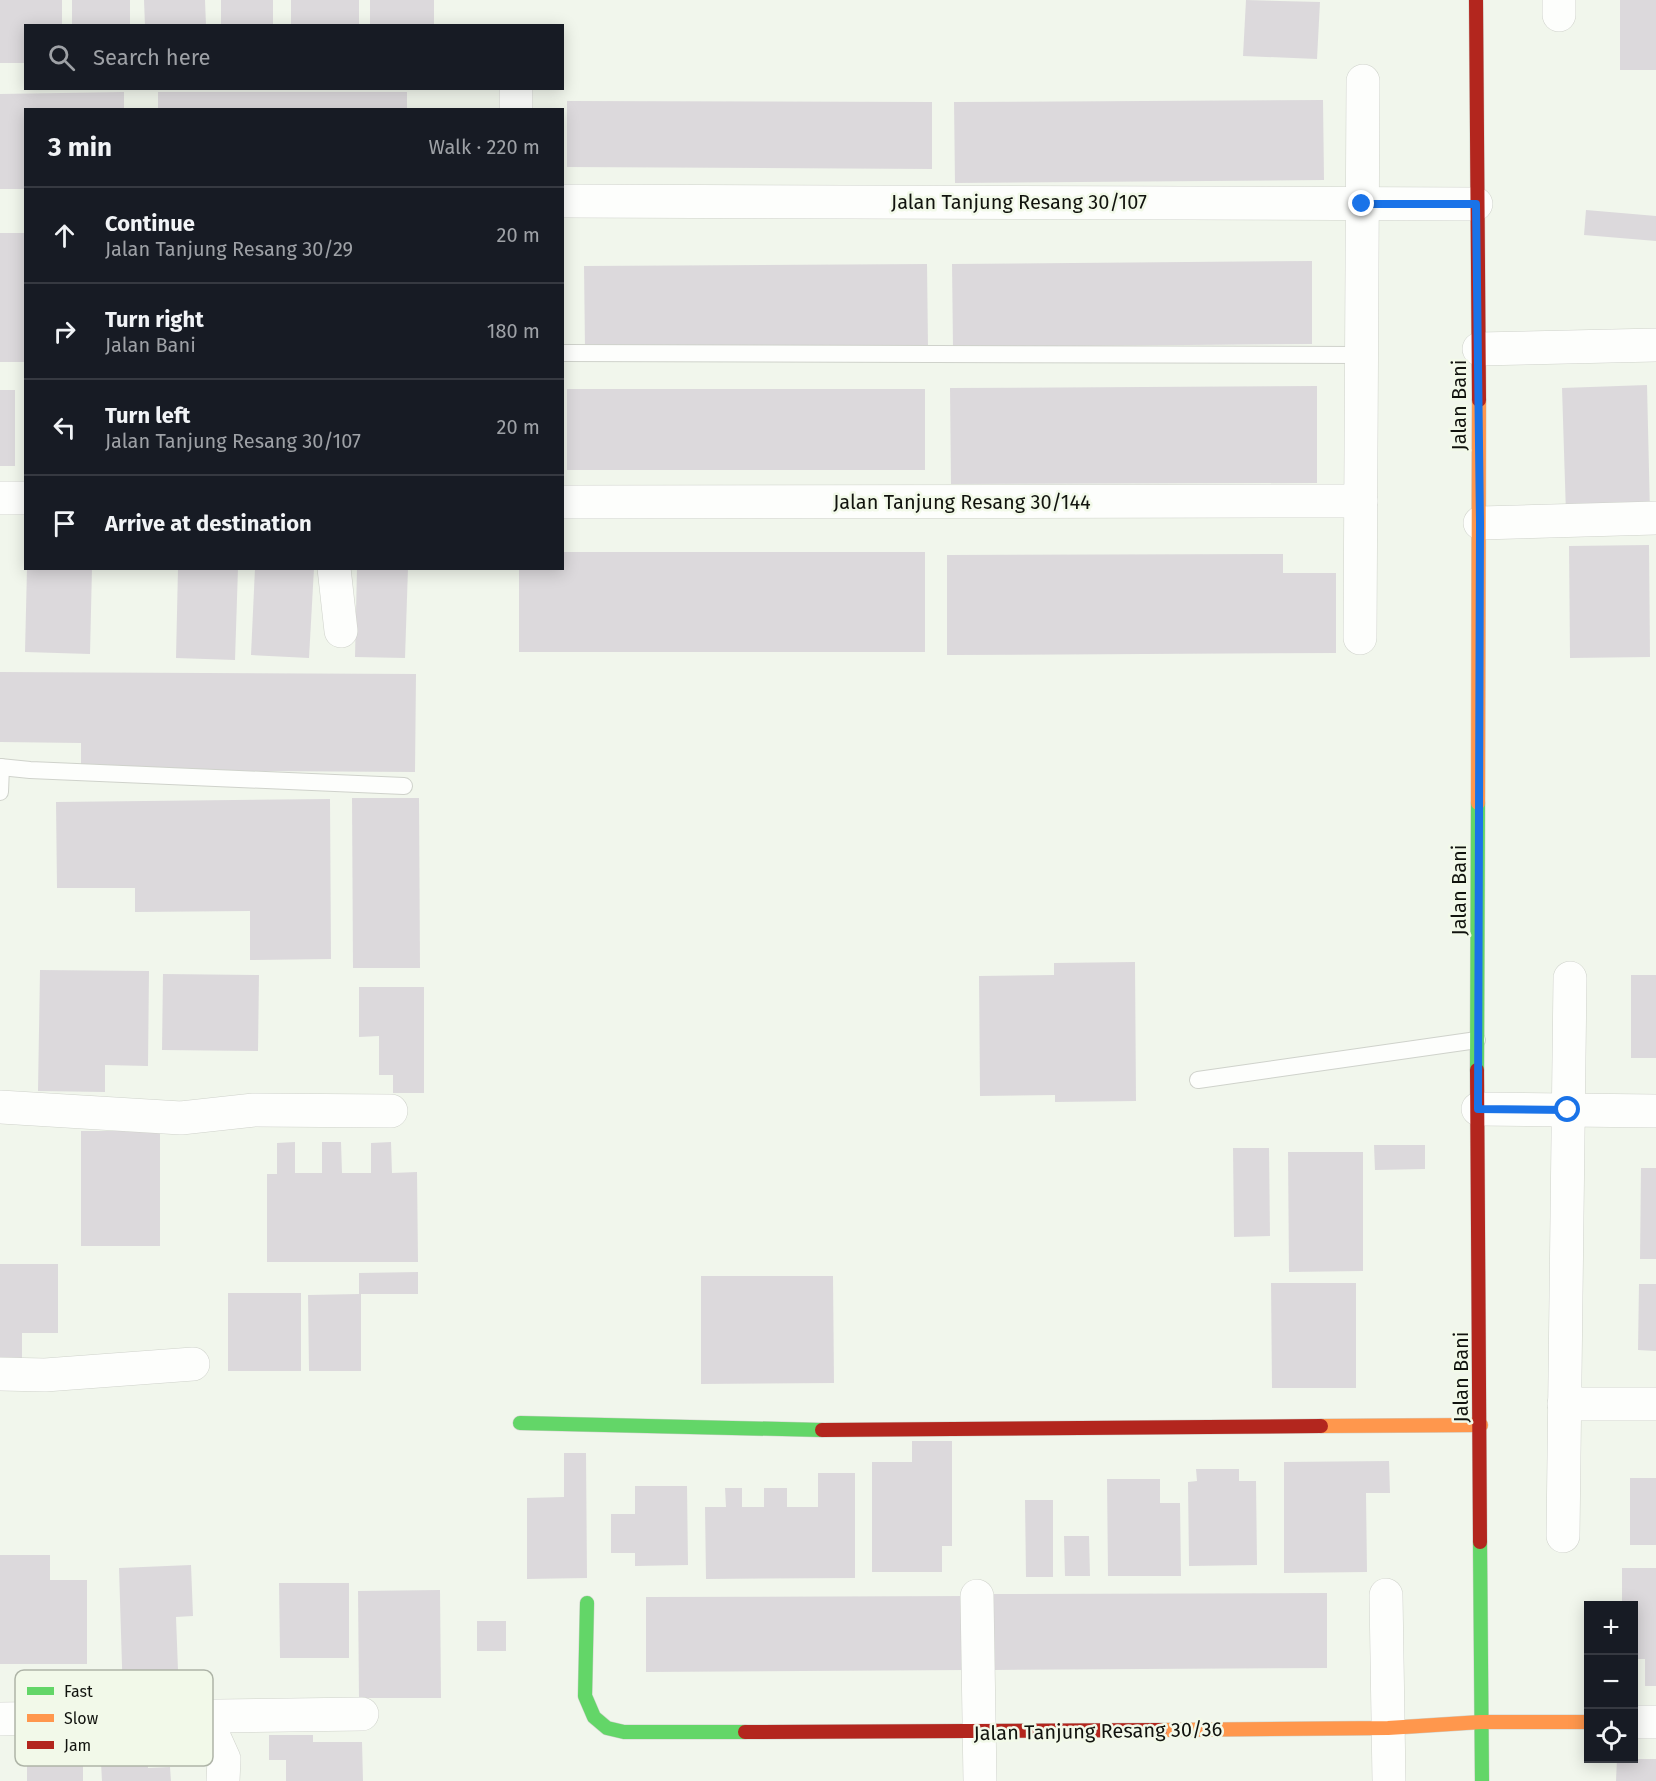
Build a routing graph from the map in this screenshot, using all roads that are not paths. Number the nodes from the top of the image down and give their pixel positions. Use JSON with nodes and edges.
{"nodes":[{"id":1,"x":1476,"y":0,"type":"edge"},
{"id":2,"x":1363,"y":81,"type":"dead end"},
{"id":3,"x":516,"y":90,"type":"edge"},
{"id":4,"x":516,"y":108,"type":"edge"},
{"id":5,"x":564,"y":201,"type":"edge"},
{"id":6,"x":1362,"y":204,"type":"junction"},
{"id":7,"x":1476,"y":204,"type":"junction"},
{"id":8,"x":1656,"y":345,"type":"edge"},
{"id":9,"x":1479,"y":349,"type":"junction"},
{"id":10,"x":564,"y":353,"type":"edge"},
{"id":11,"x":1362,"y":355,"type":"junction"},
{"id":12,"x":0,"y":498,"type":"edge"},
{"id":13,"x":24,"y":498,"type":"edge"},
{"id":14,"x":1361,"y":501,"type":"junction"},
{"id":15,"x":564,"y":502,"type":"edge"},
{"id":16,"x":1656,"y":518,"type":"edge"},
{"id":17,"x":1480,"y":523,"type":"junction"},
{"id":18,"x":334,"y":570,"type":"edge"},
{"id":19,"x":341,"y":631,"type":"dead end"},
{"id":20,"x":1360,"y":638,"type":"dead end"},
{"id":21,"x":1,"y":767,"type":"edge"},
{"id":22,"x":404,"y":786,"type":"dead end"},
{"id":23,"x":0,"y":792,"type":"edge"},
{"id":24,"x":1570,"y":978,"type":"dead end"},
{"id":25,"x":1478,"y":1040,"type":"junction"},
{"id":26,"x":1198,"y":1080,"type":"dead end"},
{"id":27,"x":0,"y":1107,"type":"edge"},
{"id":28,"x":1478,"y":1109,"type":"junction"},
{"id":29,"x":1568,"y":1110,"type":"junction"},
{"id":30,"x":391,"y":1111,"type":"dead end"},
{"id":31,"x":1656,"y":1111,"type":"edge"},
{"id":32,"x":193,"y":1364,"type":"dead end"},
{"id":33,"x":0,"y":1374,"type":"edge"},
{"id":34,"x":1564,"y":1404,"type":"junction"},
{"id":35,"x":1656,"y":1404,"type":"edge"},
{"id":36,"x":520,"y":1423,"type":"dead end"},
{"id":37,"x":1481,"y":1425,"type":"junction"},
{"id":38,"x":1563,"y":1536,"type":"dead end"},
{"id":39,"x":1386,"y":1595,"type":"dead end"},
{"id":40,"x":977,"y":1596,"type":"dead end"},
{"id":41,"x":587,"y":1603,"type":"dead end"},
{"id":42,"x":362,"y":1714,"type":"dead end"},
{"id":43,"x":213,"y":1716,"type":"edge"},
{"id":44,"x":0,"y":1719,"type":"edge"},
{"id":45,"x":15,"y":1719,"type":"edge"},
{"id":46,"x":1481,"y":1722,"type":"junction"},
{"id":47,"x":1584,"y":1722,"type":"edge"},
{"id":48,"x":1638,"y":1722,"type":"edge"},
{"id":49,"x":1656,"y":1722,"type":"edge"},
{"id":50,"x":1388,"y":1728,"type":"junction"},
{"id":51,"x":979,"y":1732,"type":"junction"},
{"id":52,"x":213,"y":1738,"type":"edge"},
{"id":53,"x":223,"y":1781,"type":"edge"},
{"id":54,"x":980,"y":1781,"type":"edge"},
{"id":55,"x":1389,"y":1781,"type":"edge"},
{"id":56,"x":1482,"y":1781,"type":"edge"}],
"edges":[{"from":1,"to":7,"type":"street","name":"Jalan Bani"},
{"from":2,"to":6,"type":"street"},
{"from":3,"to":4,"type":"street"},
{"from":5,"to":6,"type":"street","name":"Jalan Tanjung Resang 30/107"},
{"from":6,"to":7,"type":"street","name":"Jalan Tanjung Resang 30/107"},
{"from":6,"to":11,"type":"street"},
{"from":7,"to":9,"type":"street","name":"Jalan Bani"},
{"from":8,"to":9,"type":"street"},
{"from":9,"to":17,"type":"street","name":"Jalan Bani"},
{"from":10,"to":11,"type":"lane"},
{"from":11,"to":14,"type":"street"},
{"from":12,"to":13,"type":"street"},
{"from":14,"to":15,"type":"street","name":"Jalan Tanjung Resang 30/144"},
{"from":14,"to":20,"type":"street"},
{"from":16,"to":17,"type":"street"},
{"from":17,"to":25,"type":"street","name":"Jalan Bani"},
{"from":18,"to":19,"type":"street"},
{"from":21,"to":22,"type":"lane"},
{"from":21,"to":23,"type":"lane"},
{"from":24,"to":29,"type":"street"},
{"from":25,"to":26,"type":"lane"},
{"from":25,"to":28,"type":"street","name":"Jalan Bani"},
{"from":27,"to":30,"type":"street"},
{"from":28,"to":29,"type":"street"},
{"from":28,"to":37,"type":"street","name":"Jalan Bani"},
{"from":29,"to":31,"type":"street"},
{"from":29,"to":34,"type":"street"},
{"from":32,"to":33,"type":"street"},
{"from":34,"to":35,"type":"street"},
{"from":34,"to":38,"type":"street"},
{"from":36,"to":37,"type":"street"},
{"from":37,"to":46,"type":"street","name":"Jalan Bani"},
{"from":39,"to":50,"type":"street"},
{"from":40,"to":51,"type":"street"},
{"from":41,"to":51,"type":"street","name":"Jalan Tanjung Resang 30/36"},
{"from":42,"to":43,"type":"street"},
{"from":44,"to":45,"type":"street"},
{"from":46,"to":47,"type":"street","name":"Jalan Tanjung Resang 30/36"},
{"from":46,"to":50,"type":"street","name":"Jalan Tanjung Resang 30/36"},
{"from":46,"to":56,"type":"street","name":"Jalan Bani"},
{"from":48,"to":49,"type":"street"},
{"from":50,"to":51,"type":"street","name":"Jalan Tanjung Resang 30/36"},
{"from":50,"to":55,"type":"street"},
{"from":51,"to":54,"type":"street"},
{"from":52,"to":53,"type":"street"}]}
